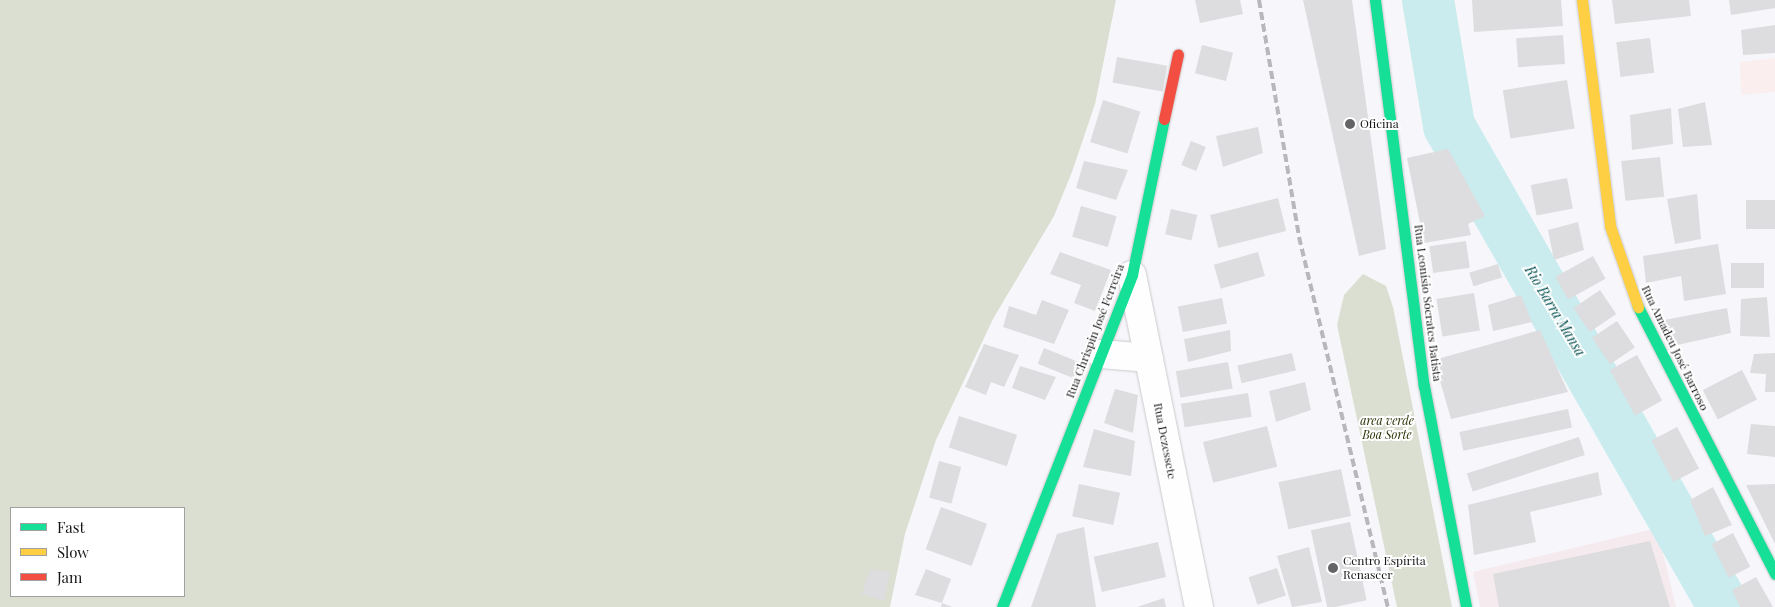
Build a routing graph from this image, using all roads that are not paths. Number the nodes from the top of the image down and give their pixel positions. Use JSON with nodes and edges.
{"nodes":[{"id":1,"x":1374,"y":0,"type":"edge"},
{"id":2,"x":1582,"y":0,"type":"edge"},
{"id":3,"x":1178,"y":54,"type":"dead end"},
{"id":4,"x":1132,"y":275,"type":"junction"},
{"id":5,"x":1101,"y":354,"type":"junction"},
{"id":6,"x":1149,"y":358,"type":"junction"},
{"id":7,"x":1775,"y":574,"type":"edge"},
{"id":8,"x":1002,"y":607,"type":"edge"},
{"id":9,"x":1199,"y":607,"type":"edge"},
{"id":10,"x":1466,"y":607,"type":"edge"}],
"edges":[{"from":1,"to":10,"type":"street","name":"Rua Leonísio Sócrates Batista"},
{"from":2,"to":7,"type":"street","name":"Rua Amadeu José Barroso"},
{"from":3,"to":4,"type":"street","name":"Rua Chrispin José Ferreira"},
{"from":4,"to":5,"type":"street","name":"Rua Chrispin José Ferreira"},
{"from":4,"to":6,"type":"street","name":"Rua Dezessete"},
{"from":5,"to":6,"type":"street"},
{"from":5,"to":8,"type":"street","name":"Rua Chrispin José Ferreira"},
{"from":6,"to":9,"type":"street","name":"Rua Dezessete"}]}
